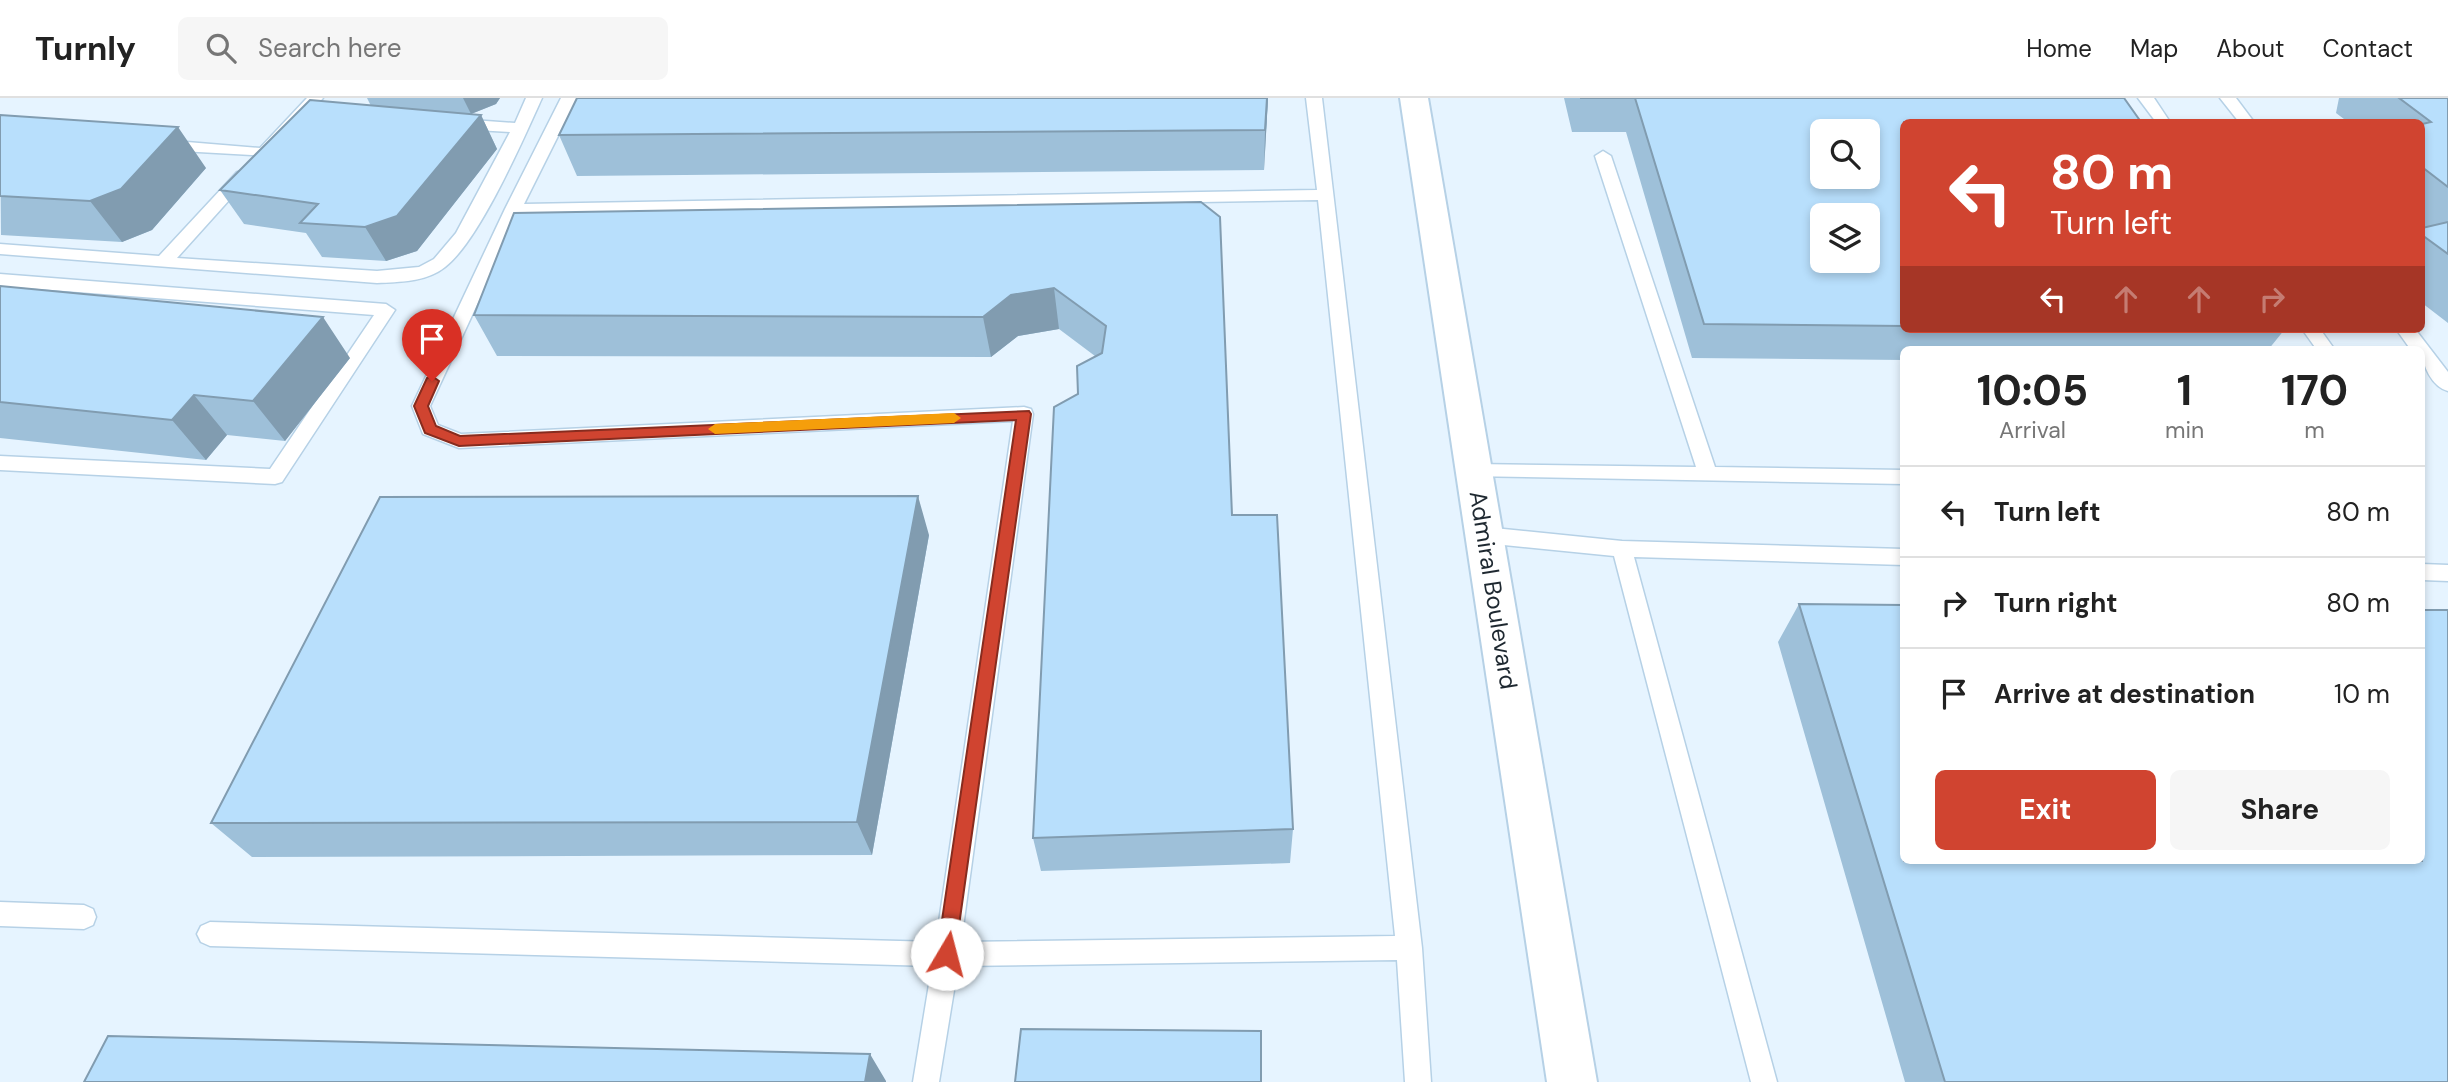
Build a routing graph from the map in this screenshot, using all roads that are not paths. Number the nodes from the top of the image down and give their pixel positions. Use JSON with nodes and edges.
{"nodes":[{"id":1,"x":316,"y":98,"type":"edge"},
{"id":2,"x":534,"y":98,"type":"edge"},
{"id":3,"x":569,"y":98,"type":"edge"},
{"id":4,"x":1314,"y":98,"type":"edge"},
{"id":5,"x":1414,"y":98,"type":"edge"},
{"id":6,"x":2146,"y":98,"type":"edge"},
{"id":7,"x":2228,"y":98,"type":"edge"},
{"id":8,"x":2161,"y":119,"type":"edge"},
{"id":9,"x":2245,"y":119,"type":"edge"},
{"id":10,"x":438,"y":123,"type":"edge"},
{"id":11,"x":520,"y":128,"type":"junction"},
{"id":12,"x":153,"y":144,"type":"edge"},
{"id":13,"x":264,"y":153,"type":"junction"},
{"id":14,"x":1603,"y":156,"type":"dead end"},
{"id":15,"x":1325,"y":195,"type":"junction"},
{"id":16,"x":513,"y":209,"type":"junction"},
{"id":17,"x":0,"y":249,"type":"edge"},
{"id":18,"x":163,"y":262,"type":"junction"},
{"id":19,"x":0,"y":280,"type":"edge"},
{"id":20,"x":2425,"y":354,"type":"edge"},
{"id":21,"x":2448,"y":385,"type":"edge"},
{"id":22,"x":0,"y":463,"type":"edge"},
{"id":23,"x":1474,"y":471,"type":"junction"},
{"id":24,"x":1708,"y":474,"type":"junction"},
{"id":25,"x":1900,"y":477,"type":"edge"},
{"id":26,"x":1484,"y":535,"type":"junction"},
{"id":27,"x":1622,"y":549,"type":"junction"},
{"id":28,"x":1900,"y":557,"type":"edge"},
{"id":29,"x":2425,"y":572,"type":"edge"},
{"id":30,"x":2448,"y":573,"type":"edge"},
{"id":31,"x":0,"y":914,"type":"edge"},
{"id":32,"x":84,"y":917,"type":"dead end"},
{"id":33,"x":210,"y":934,"type":"dead end"},
{"id":34,"x":1409,"y":948,"type":"junction"},
{"id":35,"x":947,"y":954,"type":"junction"},
{"id":36,"x":926,"y":1082,"type":"edge"},
{"id":37,"x":1418,"y":1082,"type":"edge"},
{"id":38,"x":1572,"y":1082,"type":"edge"},
{"id":39,"x":1765,"y":1082,"type":"edge"}],
"edges":[{"from":1,"to":13,"type":"lane"},
{"from":2,"to":11,"type":"lane"},
{"from":3,"to":16,"type":"lane"},
{"from":4,"to":15,"type":"lane"},
{"from":5,"to":23,"type":"street","name":"Admiral Boulevard"},
{"from":6,"to":8,"type":"lane"},
{"from":7,"to":9,"type":"lane"},
{"from":10,"to":11,"type":"lane"},
{"from":11,"to":18,"type":"lane"},
{"from":12,"to":13,"type":"lane"},
{"from":13,"to":18,"type":"lane"},
{"from":14,"to":24,"type":"lane"},
{"from":15,"to":16,"type":"lane"},
{"from":15,"to":34,"type":"lane"},
{"from":16,"to":35,"type":"lane"},
{"from":17,"to":18,"type":"lane"},
{"from":19,"to":22,"type":"lane"},
{"from":20,"to":21,"type":"lane"},
{"from":23,"to":24,"type":"lane"},
{"from":23,"to":26,"type":"street","name":"Admiral Boulevard"},
{"from":24,"to":25,"type":"lane"},
{"from":26,"to":27,"type":"lane"},
{"from":26,"to":38,"type":"street","name":"Admiral Boulevard"},
{"from":27,"to":28,"type":"lane"},
{"from":27,"to":39,"type":"lane"},
{"from":29,"to":30,"type":"lane"},
{"from":31,"to":32,"type":"lane"},
{"from":33,"to":35,"type":"lane"},
{"from":34,"to":35,"type":"lane"},
{"from":34,"to":37,"type":"lane"},
{"from":35,"to":36,"type":"lane"}]}
